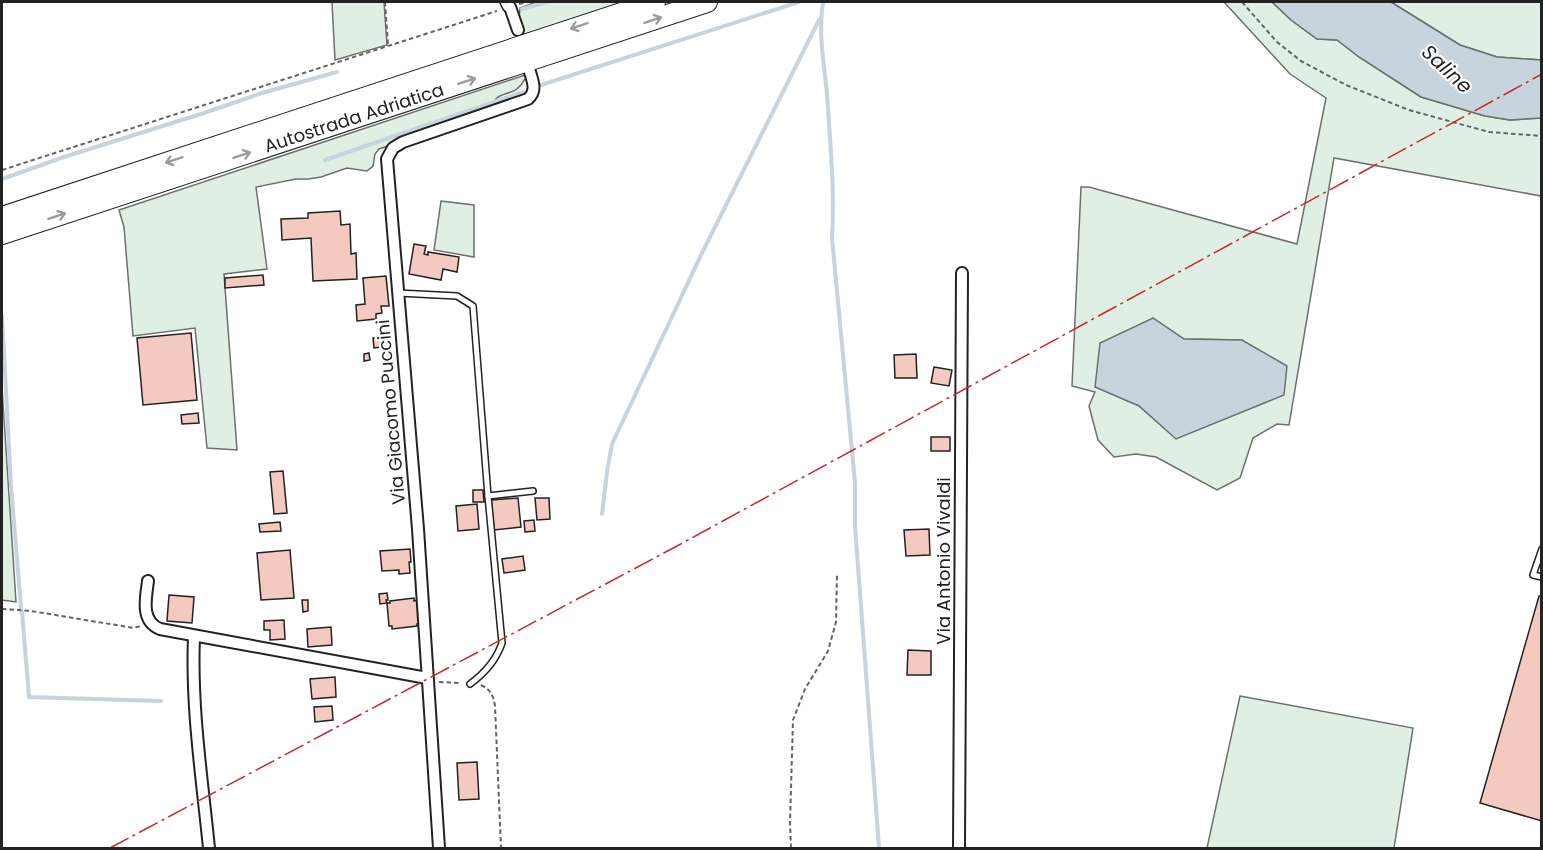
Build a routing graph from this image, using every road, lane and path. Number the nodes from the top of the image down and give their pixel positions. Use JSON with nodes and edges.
{"nodes":[{"id":1,"x":385,"y":2,"type":"edge"},
{"id":2,"x":528,"y":2,"type":"edge"},
{"id":3,"x":655,"y":2,"type":"edge"},
{"id":4,"x":707,"y":2,"type":"edge"},
{"id":5,"x":1242,"y":2,"type":"edge"},
{"id":6,"x":507,"y":6,"type":"edge"},
{"id":7,"x":518,"y":30,"type":"dead end"},
{"id":8,"x":388,"y":45,"type":"junction"},
{"id":9,"x":530,"y":72,"type":"dead end"},
{"id":10,"x":1542,"y":136,"type":"edge"},
{"id":11,"x":2,"y":170,"type":"edge"},
{"id":12,"x":2,"y":217,"type":"edge"},
{"id":13,"x":2,"y":234,"type":"edge"},
{"id":14,"x":962,"y":273,"type":"dead end"},
{"id":15,"x":398,"y":293,"type":"junction"},
{"id":16,"x":533,"y":491,"type":"dead end"},
{"id":17,"x":488,"y":496,"type":"junction"},
{"id":18,"x":1542,"y":549,"type":"edge"},
{"id":19,"x":837,"y":573,"type":"dead end"},
{"id":20,"x":1542,"y":577,"type":"edge"},
{"id":21,"x":148,"y":581,"type":"dead end"},
{"id":22,"x":2,"y":609,"type":"edge"},
{"id":23,"x":150,"y":623,"type":"junction"},
{"id":24,"x":194,"y":637,"type":"junction"},
{"id":25,"x":427,"y":680,"type":"junction"},
{"id":26,"x":470,"y":684,"type":"junction"},
{"id":27,"x":209,"y":849,"type":"edge"},
{"id":28,"x":439,"y":849,"type":"edge"},
{"id":29,"x":501,"y":849,"type":"edge"},
{"id":30,"x":791,"y":849,"type":"edge"},
{"id":31,"x":959,"y":849,"type":"edge"}],
"edges":[{"from":1,"to":8,"type":"path"},
{"from":2,"to":6,"type":"path"},
{"from":3,"to":12,"type":"highway","name":"Autostrada Adriatica","one_way":true},
{"from":13,"to":4,"type":"highway","name":"Autostrada Adriatica","one_way":true},
{"from":5,"to":10,"type":"path"},
{"from":6,"to":7,"type":"street"},
{"from":6,"to":8,"type":"path"},
{"from":8,"to":11,"type":"path"},
{"from":9,"to":15,"type":"street","name":"Via Giacomo Puccini"},
{"from":14,"to":31,"type":"street","name":"Via Antonio Vivaldi"},
{"from":15,"to":17,"type":"lane"},
{"from":15,"to":25,"type":"street","name":"Via Giacomo Puccini"},
{"from":16,"to":17,"type":"lane"},
{"from":17,"to":26,"type":"lane"},
{"from":18,"to":20,"type":"lane"},
{"from":19,"to":30,"type":"path"},
{"from":21,"to":23,"type":"street"},
{"from":22,"to":23,"type":"path"},
{"from":23,"to":24,"type":"street"},
{"from":24,"to":25,"type":"street"},
{"from":24,"to":27,"type":"street"},
{"from":25,"to":26,"type":"path"},
{"from":25,"to":28,"type":"street","name":"Via Giacomo Puccini"},
{"from":26,"to":29,"type":"path"}]}
